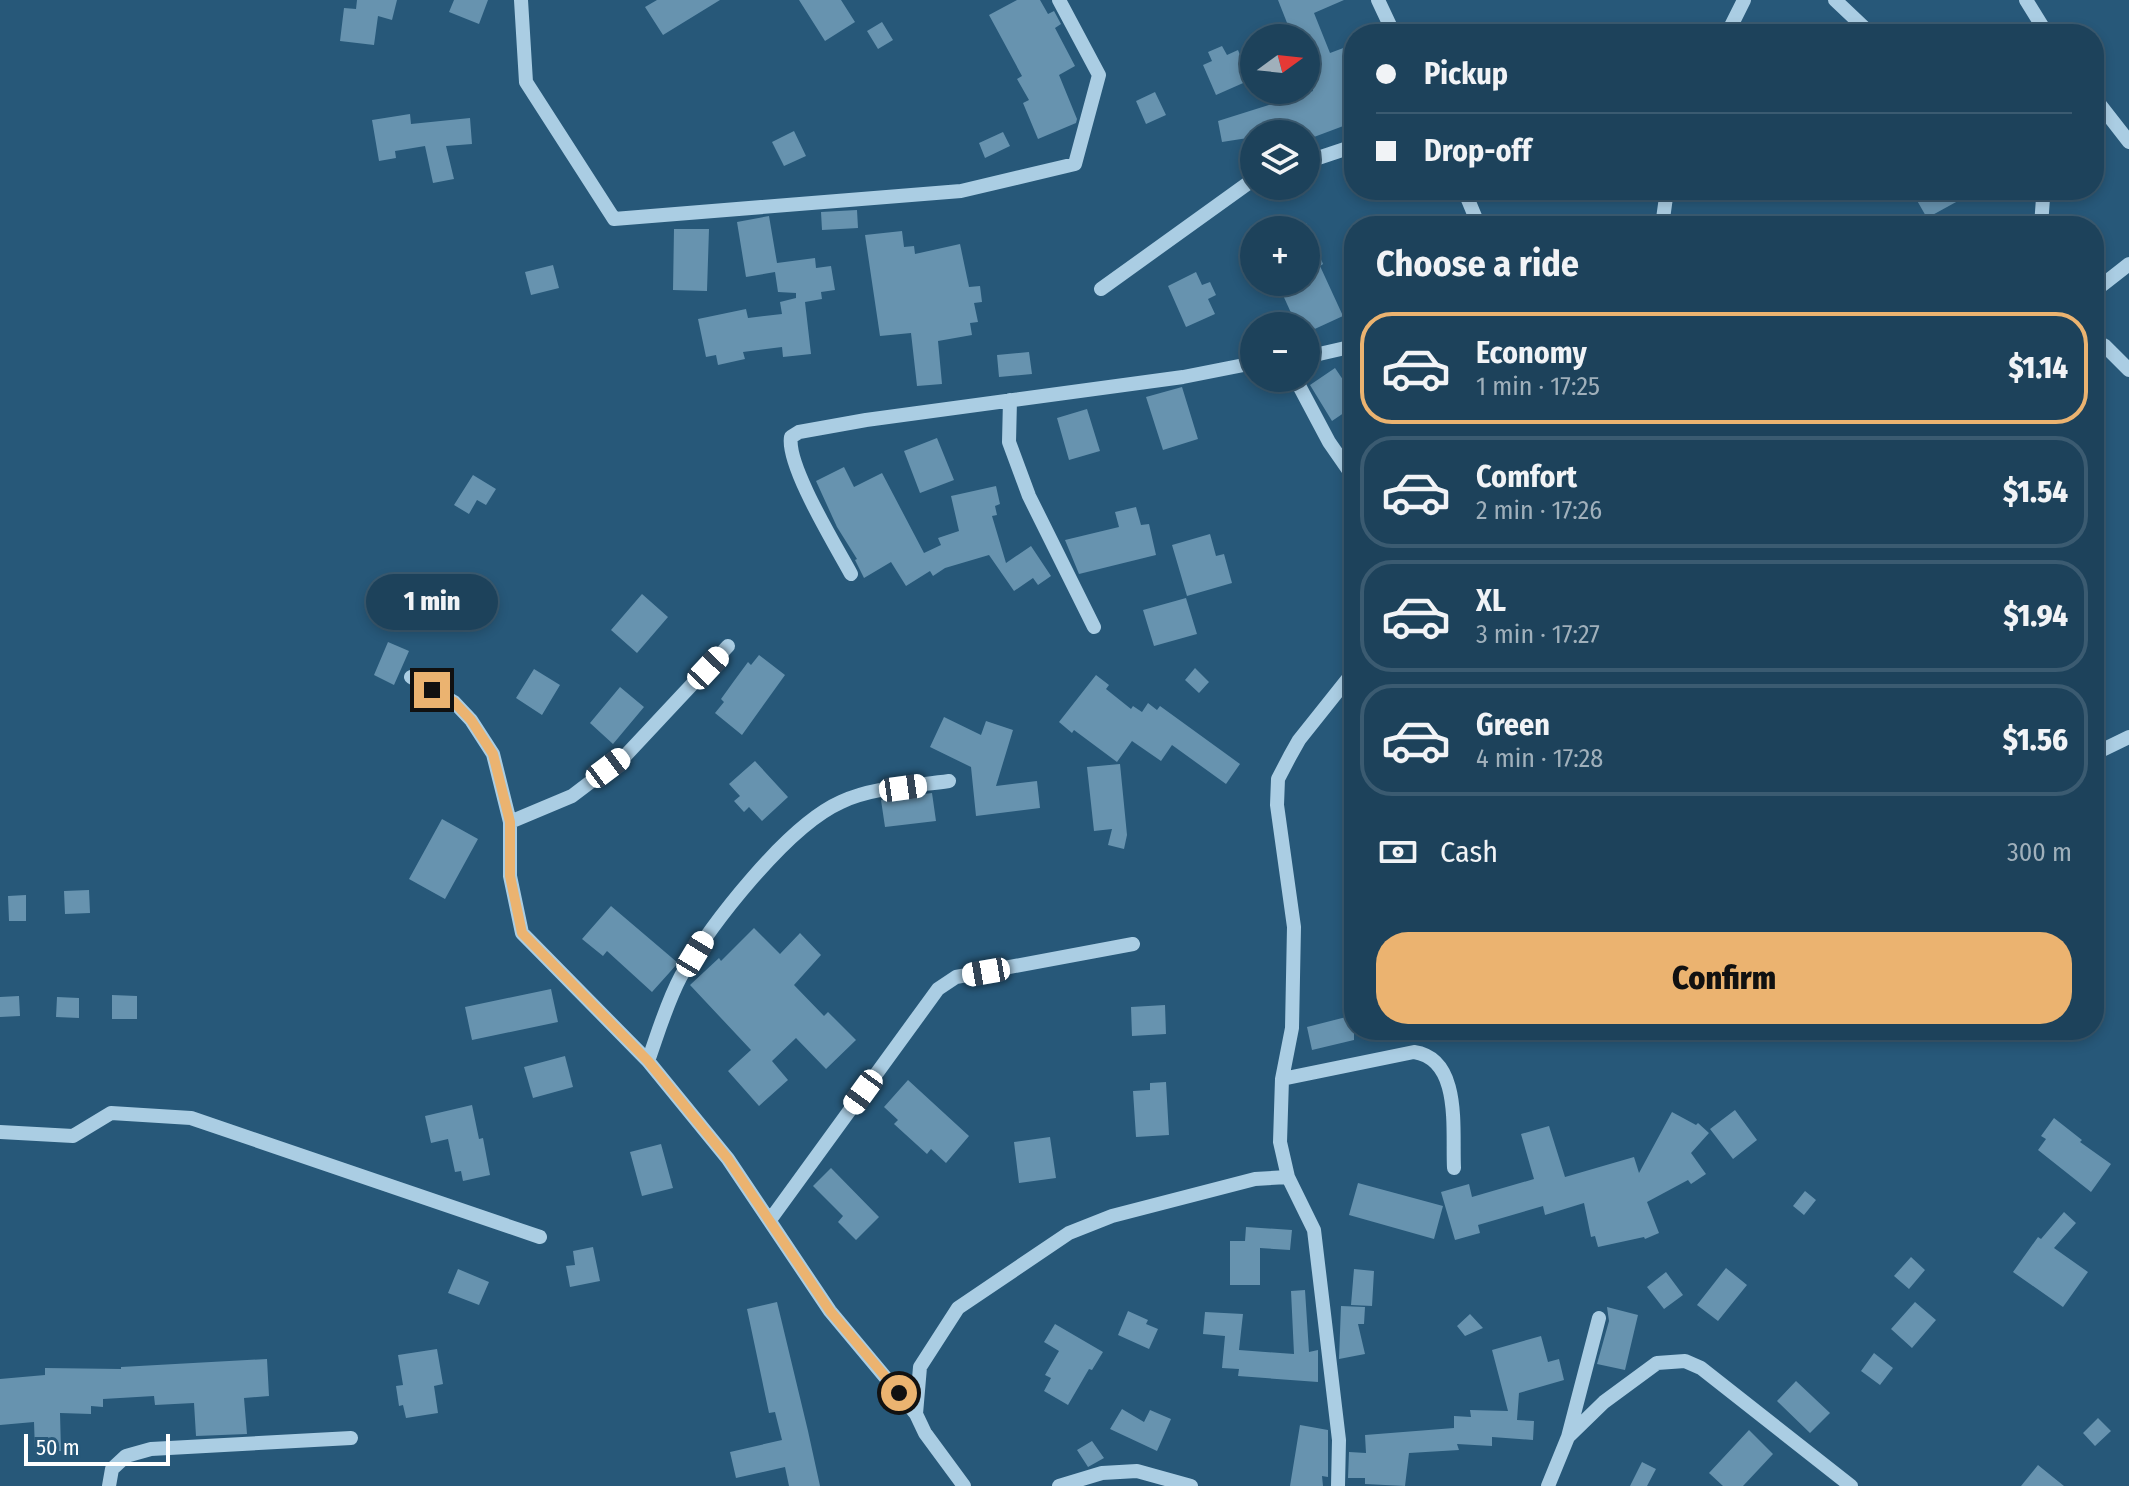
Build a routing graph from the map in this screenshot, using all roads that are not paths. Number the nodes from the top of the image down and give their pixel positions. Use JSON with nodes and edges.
{"nodes":[{"id":1,"x":521,"y":0,"type":"edge"},
{"id":2,"x":1059,"y":0,"type":"edge"},
{"id":3,"x":1378,"y":0,"type":"edge"},
{"id":4,"x":1744,"y":0,"type":"edge"},
{"id":5,"x":1835,"y":0,"type":"edge"},
{"id":6,"x":2026,"y":0,"type":"edge"},
{"id":7,"x":1389,"y":24,"type":"edge"},
{"id":8,"x":1732,"y":24,"type":"edge"},
{"id":9,"x":1860,"y":24,"type":"edge"},
{"id":10,"x":2041,"y":24,"type":"edge"},
{"id":11,"x":2104,"y":110,"type":"edge"},
{"id":12,"x":2129,"y":142,"type":"edge"},
{"id":13,"x":1344,"y":149,"type":"edge"},
{"id":14,"x":1320,"y":157,"type":"edge"},
{"id":15,"x":1240,"y":189,"type":"edge"},
{"id":16,"x":2129,"y":264,"type":"edge"},
{"id":17,"x":2104,"y":284,"type":"edge"},
{"id":18,"x":1101,"y":289,"type":"dead end"},
{"id":19,"x":2104,"y":345,"type":"edge"},
{"id":20,"x":1344,"y":348,"type":"edge"},
{"id":21,"x":1320,"y":354,"type":"edge"},
{"id":22,"x":1240,"y":365,"type":"edge"},
{"id":23,"x":2129,"y":370,"type":"edge"},
{"id":24,"x":1302,"y":392,"type":"edge"},
{"id":25,"x":1010,"y":400,"type":"junction"},
{"id":26,"x":1344,"y":464,"type":"edge"},
{"id":27,"x":851,"y":574,"type":"dead end"},
{"id":28,"x":1094,"y":627,"type":"dead end"},
{"id":29,"x":728,"y":646,"type":"dead end"},
{"id":30,"x":411,"y":677,"type":"dead end"},
{"id":31,"x":1344,"y":684,"type":"edge"},
{"id":32,"x":2129,"y":737,"type":"edge"},
{"id":33,"x":2104,"y":749,"type":"edge"},
{"id":34,"x":949,"y":781,"type":"dead end"},
{"id":35,"x":510,"y":822,"type":"junction"},
{"id":36,"x":1133,"y":944,"type":"dead end"},
{"id":37,"x":648,"y":1061,"type":"junction"},
{"id":38,"x":1282,"y":1079,"type":"junction"},
{"id":39,"x":0,"y":1132,"type":"edge"},
{"id":40,"x":1454,"y":1168,"type":"dead end"},
{"id":41,"x":1288,"y":1177,"type":"junction"},
{"id":42,"x":770,"y":1220,"type":"junction"},
{"id":43,"x":540,"y":1237,"type":"dead end"},
{"id":44,"x":1599,"y":1318,"type":"dead end"},
{"id":45,"x":916,"y":1414,"type":"junction"},
{"id":46,"x":1568,"y":1437,"type":"junction"},
{"id":47,"x":351,"y":1438,"type":"dead end"},
{"id":48,"x":109,"y":1486,"type":"edge"},
{"id":49,"x":964,"y":1486,"type":"edge"},
{"id":50,"x":1059,"y":1486,"type":"edge"},
{"id":51,"x":1191,"y":1486,"type":"edge"},
{"id":52,"x":1338,"y":1486,"type":"edge"},
{"id":53,"x":1548,"y":1486,"type":"edge"},
{"id":54,"x":1851,"y":1486,"type":"edge"}],
"edges":[{"from":1,"to":2,"type":"street"},
{"from":3,"to":7,"type":"street"},
{"from":4,"to":8,"type":"street"},
{"from":5,"to":9,"type":"street"},
{"from":6,"to":10,"type":"street"},
{"from":11,"to":12,"type":"street"},
{"from":13,"to":14,"type":"street"},
{"from":15,"to":18,"type":"street"},
{"from":16,"to":17,"type":"street"},
{"from":19,"to":23,"type":"street"},
{"from":20,"to":21,"type":"street"},
{"from":22,"to":25,"type":"street"},
{"from":24,"to":26,"type":"street"},
{"from":25,"to":27,"type":"street"},
{"from":25,"to":28,"type":"street"},
{"from":29,"to":35,"type":"street"},
{"from":30,"to":35,"type":"street"},
{"from":31,"to":38,"type":"street"},
{"from":32,"to":33,"type":"street"},
{"from":34,"to":37,"type":"street"},
{"from":35,"to":37,"type":"street"},
{"from":36,"to":42,"type":"street"},
{"from":37,"to":42,"type":"street"},
{"from":38,"to":40,"type":"street"},
{"from":38,"to":41,"type":"street"},
{"from":39,"to":43,"type":"street"},
{"from":41,"to":45,"type":"street"},
{"from":41,"to":52,"type":"street"},
{"from":42,"to":45,"type":"street"},
{"from":44,"to":46,"type":"street"},
{"from":45,"to":49,"type":"street"},
{"from":46,"to":53,"type":"street"},
{"from":46,"to":54,"type":"street"},
{"from":47,"to":48,"type":"street"},
{"from":50,"to":51,"type":"street"}]}
